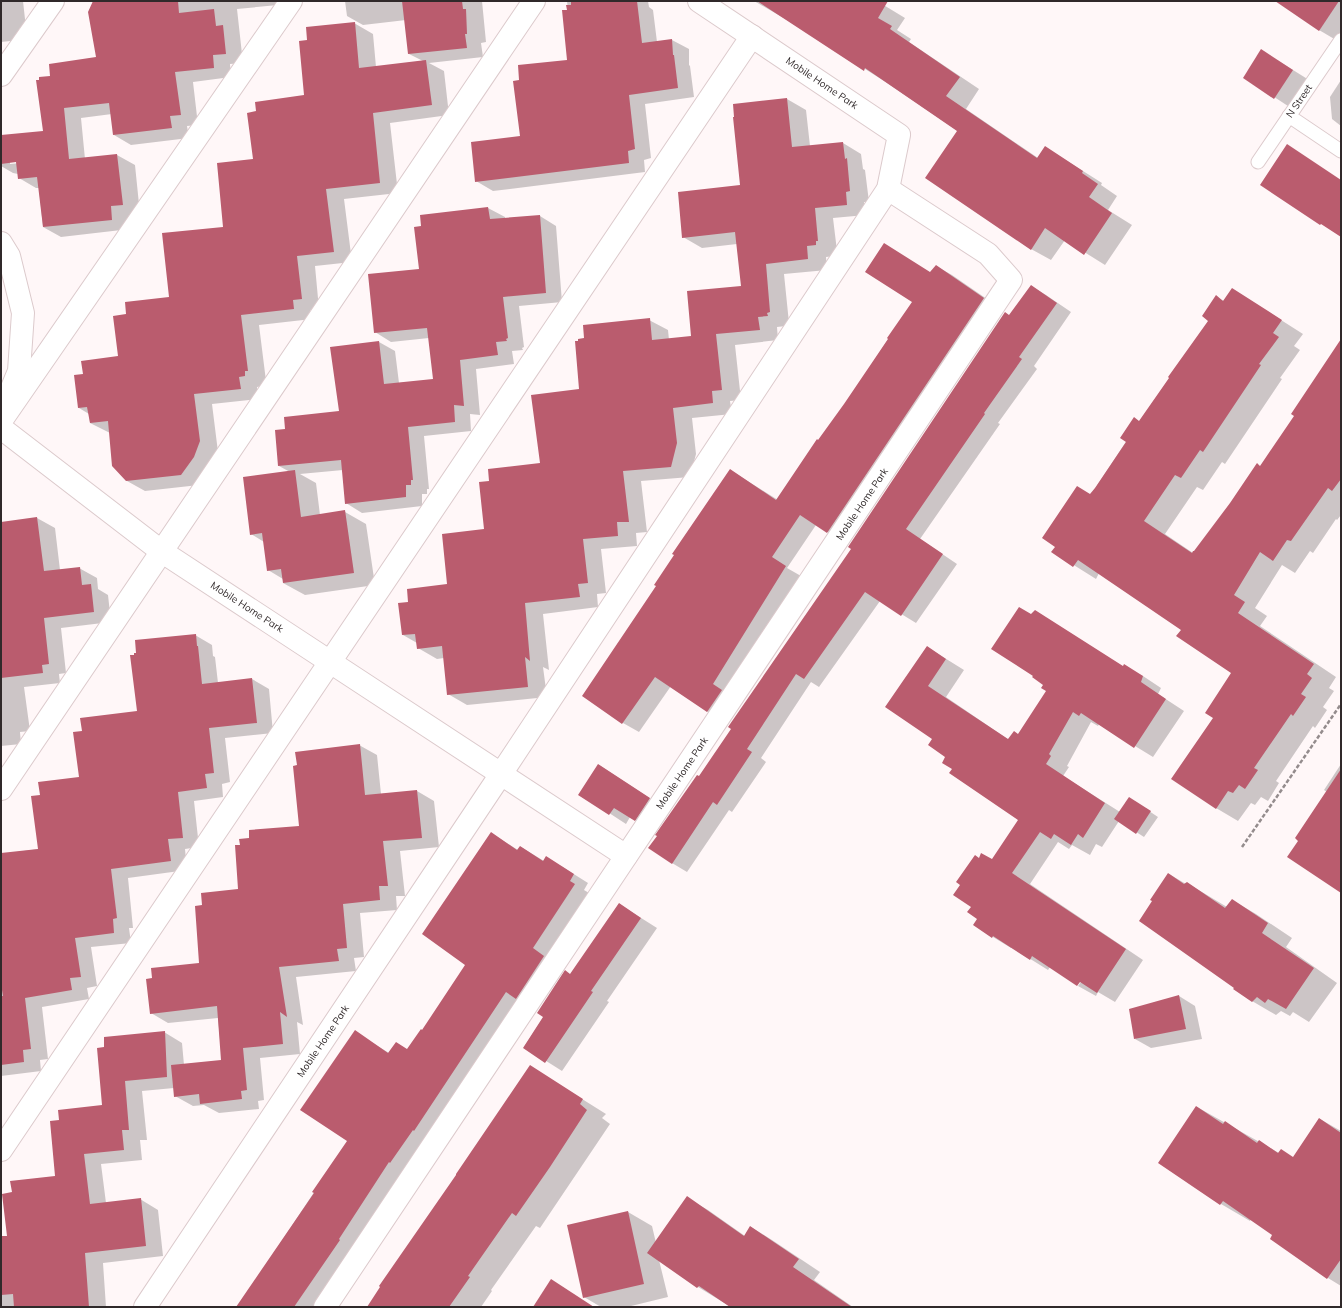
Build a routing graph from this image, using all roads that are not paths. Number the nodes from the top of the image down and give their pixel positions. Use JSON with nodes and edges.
{"nodes":[{"id":1,"x":53,"y":1,"type":"edge"},
{"id":2,"x":291,"y":1,"type":"edge"},
{"id":3,"x":534,"y":1,"type":"edge"},
{"id":4,"x":699,"y":1,"type":"edge"},
{"id":5,"x":752,"y":36,"type":"junction"},
{"id":6,"x":1341,"y":40,"type":"edge"},
{"id":7,"x":1,"y":75,"type":"edge"},
{"id":8,"x":1289,"y":116,"type":"junction"},
{"id":9,"x":1341,"y":151,"type":"edge"},
{"id":10,"x":1258,"y":162,"type":"dead end"},
{"id":11,"x":888,"y":189,"type":"junction"},
{"id":12,"x":1,"y":243,"type":"edge"},
{"id":13,"x":1,"y":416,"type":"edge"},
{"id":14,"x":1,"y":420,"type":"edge"},
{"id":15,"x":1,"y":428,"type":"edge"},
{"id":16,"x":161,"y":551,"type":"junction"},
{"id":17,"x":331,"y":662,"type":"junction"},
{"id":18,"x":502,"y":774,"type":"junction"},
{"id":19,"x":1,"y":789,"type":"edge"},
{"id":20,"x":626,"y":856,"type":"junction"},
{"id":21,"x":1,"y":1150,"type":"edge"},
{"id":22,"x":145,"y":1307,"type":"edge"},
{"id":23,"x":324,"y":1307,"type":"edge"}],
"edges":[{"from":1,"to":7,"type":"street"},
{"from":2,"to":14,"type":"street"},
{"from":3,"to":16,"type":"street"},
{"from":4,"to":5,"type":"street","name":"Mobile Home Park"},
{"from":5,"to":11,"type":"street","name":"Mobile Home Park"},
{"from":5,"to":17,"type":"street"},
{"from":6,"to":8,"type":"lane","name":"N Street"},
{"from":8,"to":9,"type":"lane"},
{"from":8,"to":10,"type":"lane","name":"N Street"},
{"from":11,"to":18,"type":"street","name":"Mobile Home Park"},
{"from":11,"to":20,"type":"street","name":"Mobile Home Park"},
{"from":12,"to":13,"type":"street"},
{"from":15,"to":16,"type":"street","name":"Mobile Home Park"},
{"from":16,"to":17,"type":"street","name":"Mobile Home Park"},
{"from":16,"to":19,"type":"street"},
{"from":17,"to":18,"type":"street","name":"Mobile Home Park"},
{"from":17,"to":21,"type":"street"},
{"from":18,"to":20,"type":"street","name":"Mobile Home Park"},
{"from":18,"to":22,"type":"street","name":"Mobile Home Park"},
{"from":20,"to":23,"type":"street","name":"Mobile Home Park"}]}
